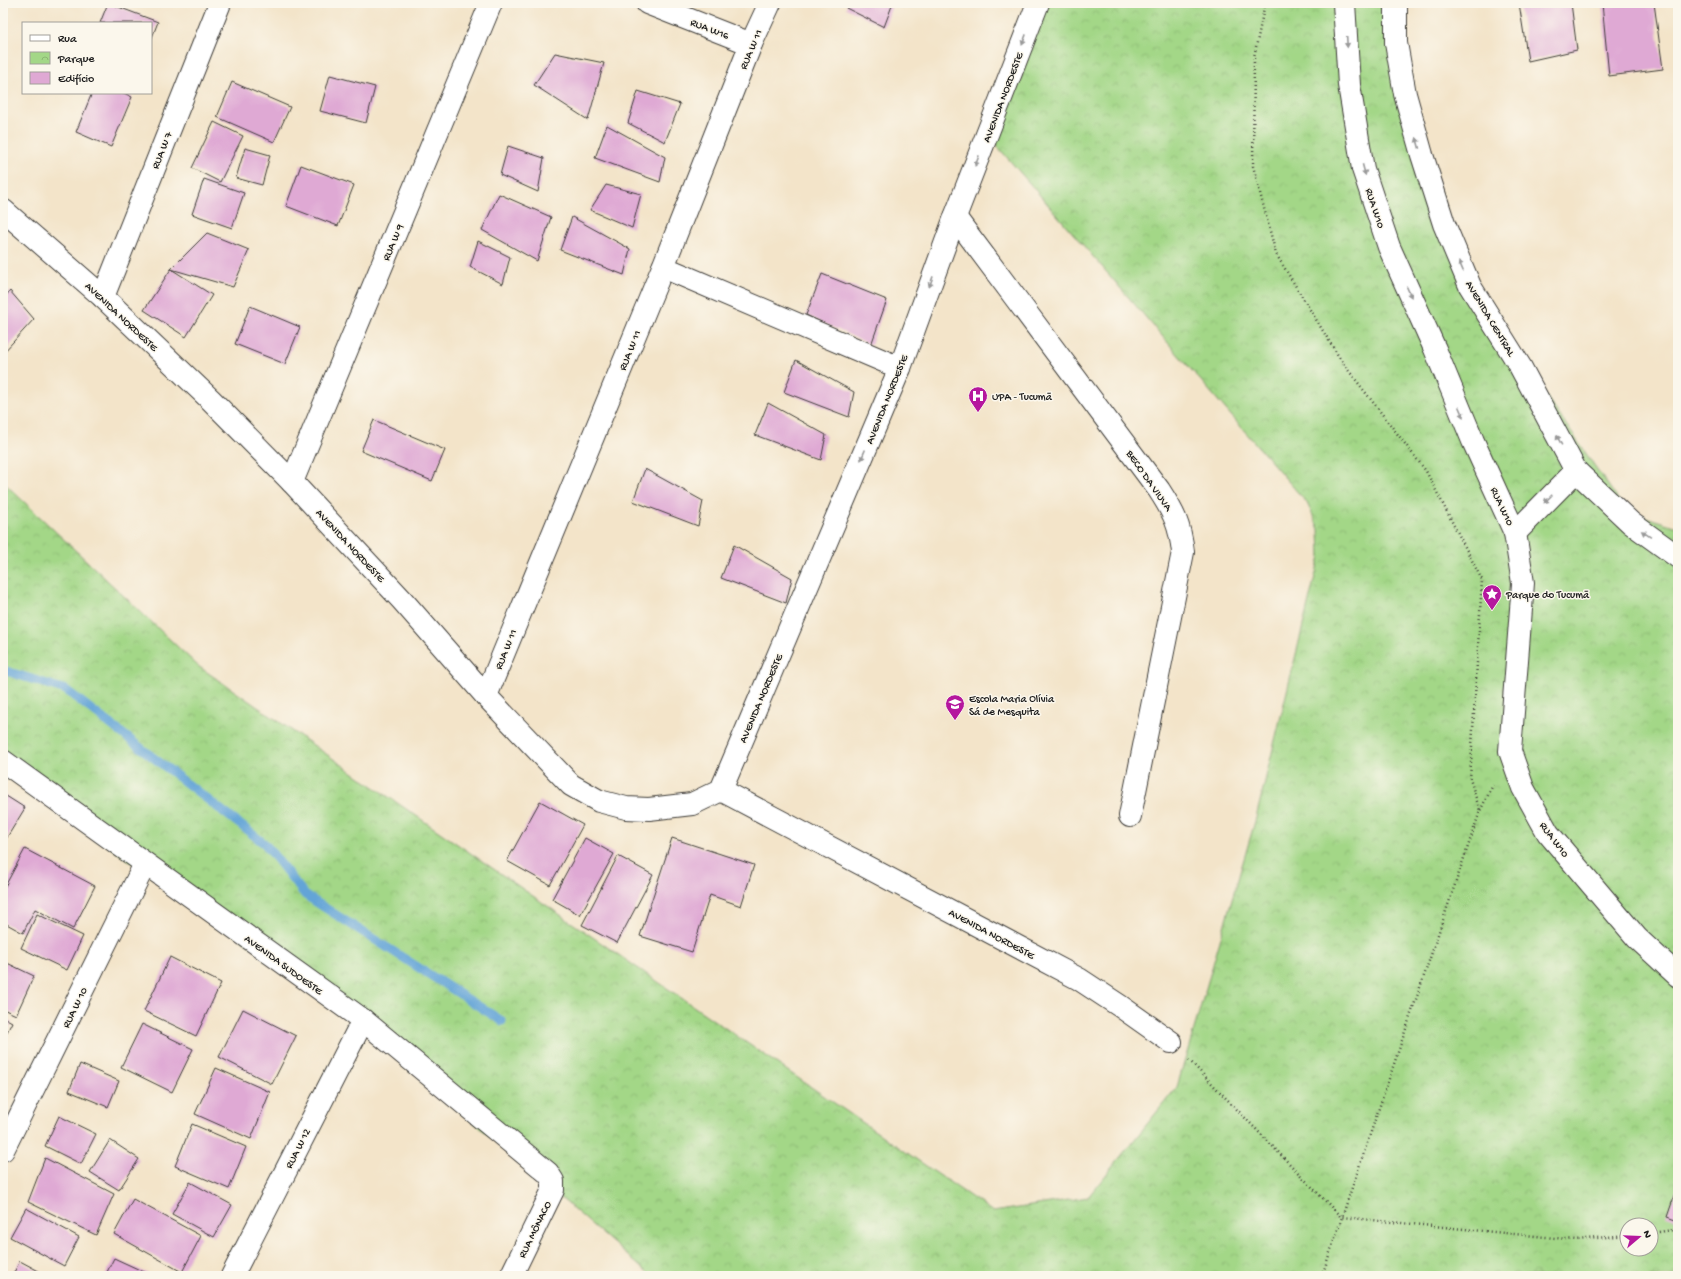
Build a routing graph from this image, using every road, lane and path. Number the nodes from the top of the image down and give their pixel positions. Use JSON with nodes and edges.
{"nodes":[{"id":1,"x":220,"y":3,"type":"edge"},
{"id":2,"x":491,"y":3,"type":"edge"},
{"id":3,"x":646,"y":3,"type":"edge"},
{"id":4,"x":770,"y":3,"type":"edge"},
{"id":5,"x":1038,"y":3,"type":"edge"},
{"id":6,"x":1265,"y":3,"type":"edge"},
{"id":7,"x":1344,"y":3,"type":"edge"},
{"id":8,"x":1396,"y":3,"type":"edge"},
{"id":9,"x":751,"y":44,"type":"junction"},
{"id":10,"x":3,"y":210,"type":"edge"},
{"id":11,"x":955,"y":217,"type":"junction"},
{"id":12,"x":663,"y":267,"type":"junction"},
{"id":13,"x":103,"y":297,"type":"junction"},
{"id":14,"x":900,"y":368,"type":"junction"},
{"id":15,"x":1576,"y":471,"type":"junction"},
{"id":16,"x":292,"y":482,"type":"junction"},
{"id":17,"x":1515,"y":533,"type":"junction"},
{"id":18,"x":1678,"y":557,"type":"edge"},
{"id":19,"x":486,"y":696,"type":"junction"},
{"id":20,"x":1510,"y":751,"type":"junction"},
{"id":21,"x":3,"y":761,"type":"edge"},
{"id":22,"x":721,"y":790,"type":"junction"},
{"id":23,"x":1480,"y":811,"type":"junction"},
{"id":24,"x":1130,"y":816,"type":"dead end"},
{"id":25,"x":145,"y":864,"type":"junction"},
{"id":26,"x":1678,"y":976,"type":"edge"},
{"id":27,"x":363,"y":1020,"type":"junction"},
{"id":28,"x":1171,"y":1042,"type":"joint"},
{"id":29,"x":3,"y":1150,"type":"edge"},
{"id":30,"x":553,"y":1181,"type":"joint"},
{"id":31,"x":1341,"y":1217,"type":"junction"},
{"id":32,"x":1659,"y":1231,"type":"edge"},
{"id":33,"x":1678,"y":1234,"type":"edge"},
{"id":34,"x":1619,"y":1236,"type":"edge"},
{"id":35,"x":232,"y":1276,"type":"edge"},
{"id":36,"x":511,"y":1276,"type":"edge"},
{"id":37,"x":1322,"y":1276,"type":"edge"}],
"edges":[{"from":1,"to":13,"type":"street","name":"RUA W 7"},
{"from":2,"to":16,"type":"street","name":"RUA W 9"},
{"from":3,"to":9,"type":"street","name":"RUA W16"},
{"from":4,"to":9,"type":"street","name":"RUA W 11"},
{"from":5,"to":11,"type":"street","name":"AVENIDA NORDESTE","one_way":true},
{"from":6,"to":23,"type":"path"},
{"from":7,"to":17,"type":"street","name":"RUA W10","one_way":true},
{"from":15,"to":8,"type":"street","name":"AVENIDA CENTRAL","one_way":true},
{"from":9,"to":12,"type":"street","name":"RUA W 11"},
{"from":10,"to":13,"type":"street","name":"AVENIDA NORDESTE"},
{"from":11,"to":14,"type":"street","name":"AVENIDA NORDESTE","one_way":true},
{"from":11,"to":24,"type":"street","name":"BECO DA VIUVA"},
{"from":12,"to":14,"type":"street"},
{"from":12,"to":19,"type":"street","name":"RUA W 11"},
{"from":13,"to":16,"type":"street","name":"AVENIDA NORDESTE"},
{"from":14,"to":22,"type":"street","name":"AVENIDA NORDESTE","one_way":true},
{"from":15,"to":17,"type":"street","one_way":true},
{"from":18,"to":15,"type":"street","name":"AVENIDA CENTRAL","one_way":true},
{"from":16,"to":19,"type":"street","name":"AVENIDA NORDESTE"},
{"from":17,"to":20,"type":"street","name":"RUA W10"},
{"from":19,"to":22,"type":"street","name":"AVENIDA NORDESTE"},
{"from":20,"to":23,"type":"path"},
{"from":20,"to":26,"type":"street","name":"RUA W10"},
{"from":21,"to":25,"type":"street","name":"AVENIDA SUDOESTE"},
{"from":22,"to":28,"type":"street","name":"AVENIDA NORDESTE"},
{"from":23,"to":31,"type":"path"},
{"from":25,"to":27,"type":"street","name":"AVENIDA SUDOESTE"},
{"from":25,"to":29,"type":"street","name":"RUA W 10"},
{"from":27,"to":30,"type":"street","name":"AVENIDA SUDOESTE"},
{"from":27,"to":35,"type":"street","name":"RUA W 12"},
{"from":28,"to":31,"type":"path"},
{"from":30,"to":36,"type":"street","name":"RUA MÔNACO"},
{"from":31,"to":34,"type":"path"},
{"from":31,"to":37,"type":"path"},
{"from":32,"to":33,"type":"path"}]}
